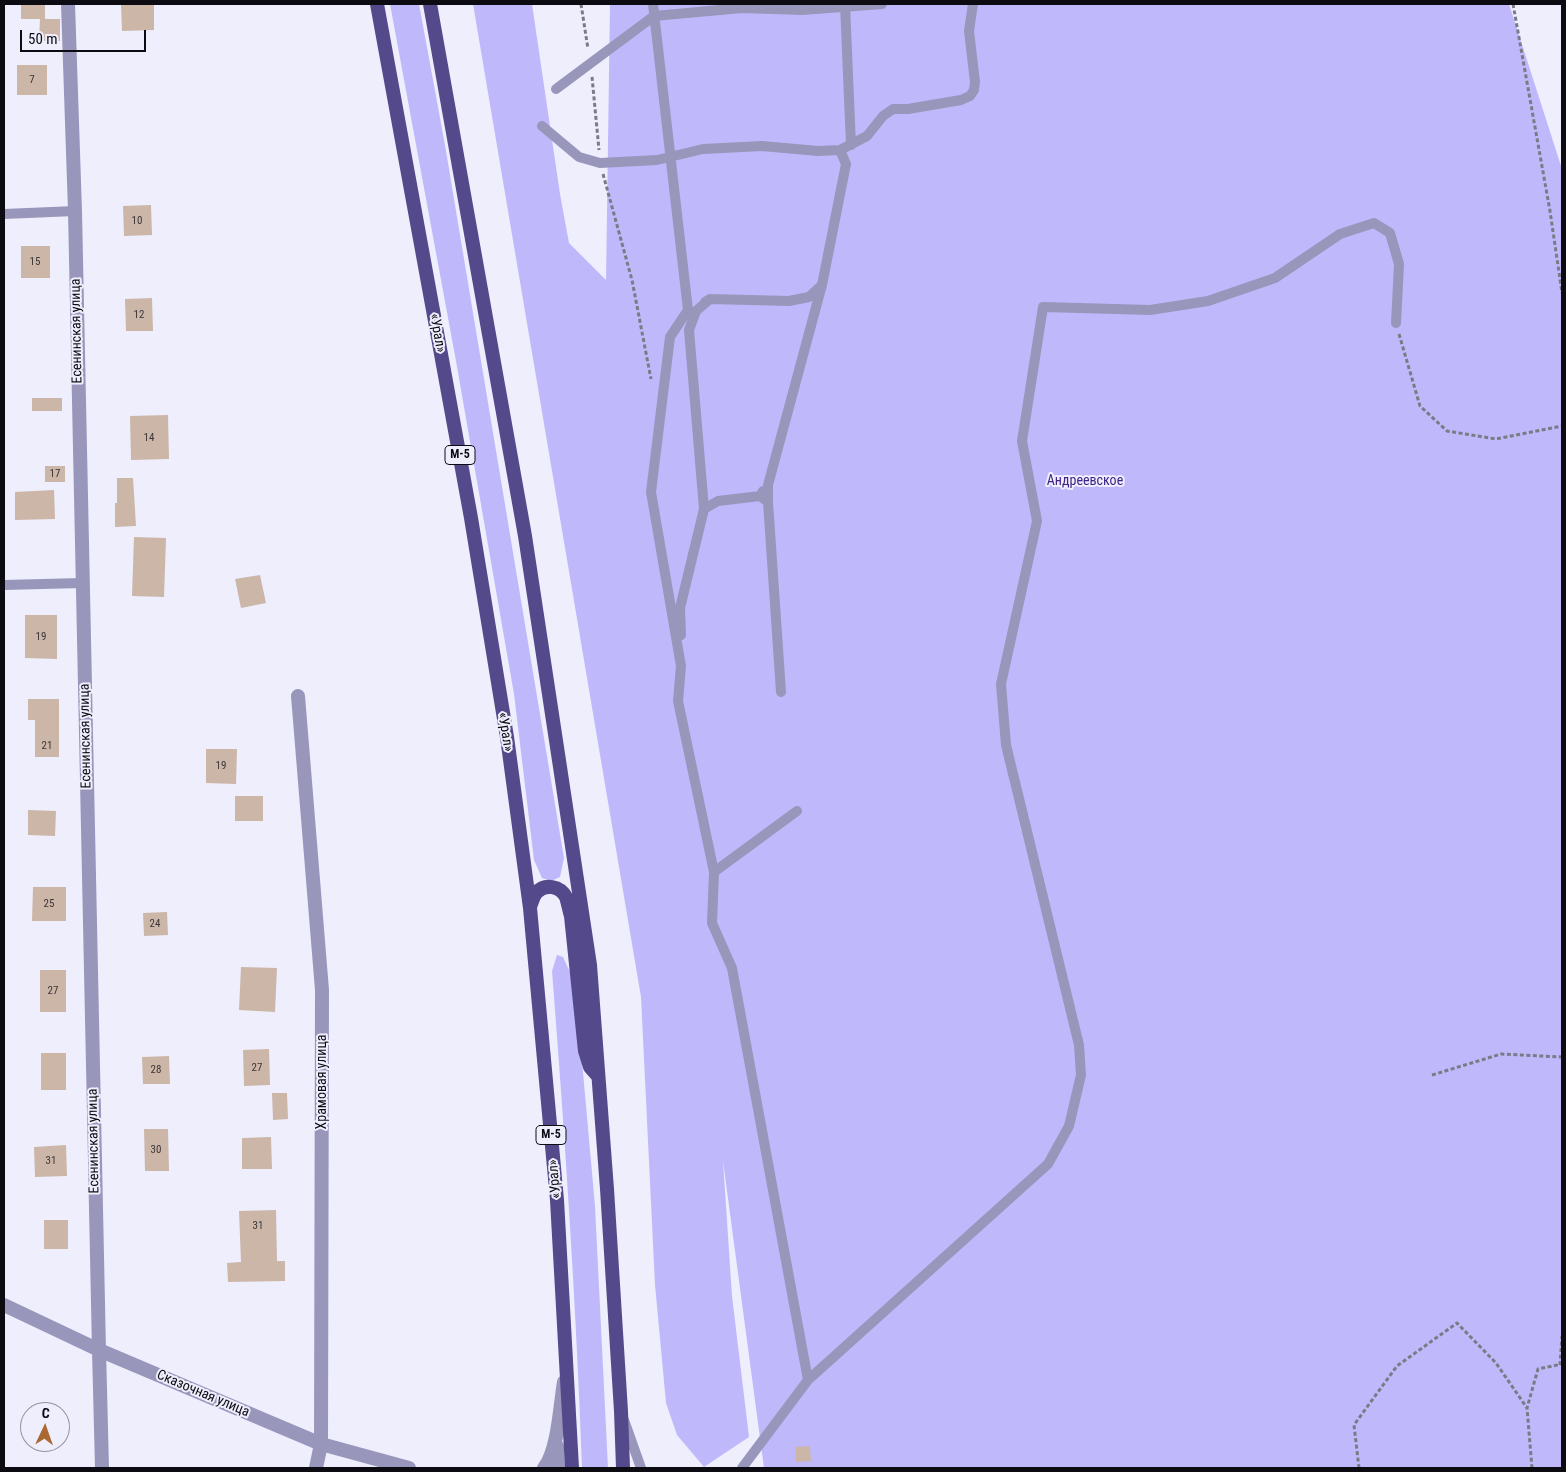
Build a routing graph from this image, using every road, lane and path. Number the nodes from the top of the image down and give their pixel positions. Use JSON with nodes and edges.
{"nodes":[{"id":1,"x":68,"y":4,"type":"edge"},
{"id":2,"x":377,"y":4,"type":"edge"},
{"id":3,"x":430,"y":4,"type":"edge"},
{"id":4,"x":581,"y":4,"type":"edge"},
{"id":5,"x":653,"y":4,"type":"edge"},
{"id":6,"x":882,"y":4,"type":"edge"},
{"id":7,"x":973,"y":4,"type":"edge"},
{"id":8,"x":1513,"y":4,"type":"edge"},
{"id":9,"x":845,"y":5,"type":"edge"},
{"id":10,"x":654,"y":16,"type":"junction"},
{"id":11,"x":591,"y":64,"type":"junction"},
{"id":12,"x":556,"y":89,"type":"dead end"},
{"id":13,"x":542,"y":126,"type":"dead end"},
{"id":14,"x":851,"y":145,"type":"junction"},
{"id":15,"x":840,"y":150,"type":"junction"},
{"id":16,"x":670,"y":157,"type":"junction"},
{"id":17,"x":600,"y":163,"type":"junction"},
{"id":18,"x":75,"y":212,"type":"junction"},
{"id":19,"x":4,"y":214,"type":"edge"},
{"id":20,"x":822,"y":285,"type":"junction"},
{"id":21,"x":1562,"y":293,"type":"edge"},
{"id":22,"x":710,"y":299,"type":"junction"},
{"id":23,"x":688,"y":310,"type":"junction"},
{"id":24,"x":1396,"y":323,"type":"joint"},
{"id":25,"x":651,"y":388,"type":"dead end"},
{"id":26,"x":1562,"y":426,"type":"edge"},
{"id":27,"x":764,"y":499,"type":"junction"},
{"id":28,"x":704,"y":510,"type":"junction"},
{"id":29,"x":82,"y":583,"type":"junction"},
{"id":30,"x":4,"y":585,"type":"edge"},
{"id":31,"x":681,"y":666,"type":"junction"},
{"id":32,"x":781,"y":692,"type":"dead end"},
{"id":33,"x":298,"y":696,"type":"dead end"},
{"id":34,"x":797,"y":811,"type":"dead end"},
{"id":35,"x":714,"y":872,"type":"junction"},
{"id":36,"x":530,"y":908,"type":"junction"},
{"id":37,"x":1562,"y":1057,"type":"edge"},
{"id":38,"x":1432,"y":1075,"type":"dead end"},
{"id":39,"x":600,"y":1077,"type":"junction"},
{"id":40,"x":4,"y":1305,"type":"edge"},
{"id":41,"x":1562,"y":1336,"type":"edge"},
{"id":42,"x":98,"y":1350,"type":"junction"},
{"id":43,"x":566,"y":1363,"type":"junction"},
{"id":44,"x":1561,"y":1364,"type":"edge"},
{"id":45,"x":808,"y":1380,"type":"junction"},
{"id":46,"x":1527,"y":1408,"type":"junction"},
{"id":47,"x":621,"y":1411,"type":"junction"},
{"id":48,"x":556,"y":1435,"type":"junction"},
{"id":49,"x":321,"y":1444,"type":"junction"},
{"id":50,"x":102,"y":1468,"type":"edge"},
{"id":51,"x":316,"y":1468,"type":"edge"},
{"id":52,"x":409,"y":1468,"type":"edge"},
{"id":53,"x":544,"y":1468,"type":"edge"},
{"id":54,"x":558,"y":1468,"type":"edge"},
{"id":55,"x":572,"y":1468,"type":"edge"},
{"id":56,"x":622,"y":1468,"type":"edge"},
{"id":57,"x":642,"y":1468,"type":"edge"},
{"id":58,"x":742,"y":1468,"type":"edge"},
{"id":59,"x":1359,"y":1468,"type":"edge"},
{"id":60,"x":1532,"y":1468,"type":"edge"}],
"edges":[{"from":1,"to":18,"type":"street","name":"Есенинская улица"},
{"from":2,"to":36,"type":"main road","name":"«Урал»","number":"М-5"},
{"from":3,"to":39,"type":"main road"},
{"from":4,"to":11,"type":"path"},
{"from":5,"to":10,"type":"lane"},
{"from":6,"to":9,"type":"lane"},
{"from":7,"to":14,"type":"lane"},
{"from":8,"to":21,"type":"path"},
{"from":9,"to":10,"type":"lane"},
{"from":9,"to":14,"type":"lane"},
{"from":10,"to":11,"type":"lane"},
{"from":10,"to":16,"type":"lane"},
{"from":11,"to":12,"type":"lane"},
{"from":11,"to":17,"type":"path"},
{"from":13,"to":17,"type":"lane"},
{"from":14,"to":15,"type":"lane"},
{"from":15,"to":16,"type":"lane"},
{"from":15,"to":20,"type":"lane"},
{"from":16,"to":17,"type":"lane"},
{"from":16,"to":23,"type":"lane"},
{"from":17,"to":25,"type":"path"},
{"from":18,"to":19,"type":"lane"},
{"from":18,"to":29,"type":"street","name":"Есенинская улица"},
{"from":20,"to":22,"type":"lane"},
{"from":20,"to":27,"type":"lane"},
{"from":22,"to":23,"type":"lane"},
{"from":22,"to":28,"type":"lane"},
{"from":23,"to":31,"type":"lane"},
{"from":24,"to":26,"type":"path"},
{"from":24,"to":45,"type":"lane"},
{"from":27,"to":28,"type":"lane"},
{"from":27,"to":32,"type":"lane"},
{"from":28,"to":31,"type":"lane"},
{"from":29,"to":30,"type":"lane"},
{"from":29,"to":42,"type":"street","name":"Есенинская улица"},
{"from":31,"to":35,"type":"lane"},
{"from":33,"to":49,"type":"street","name":"Храмовая улица"},
{"from":34,"to":35,"type":"lane"},
{"from":35,"to":45,"type":"lane"},
{"from":36,"to":39,"type":"main road"},
{"from":36,"to":43,"type":"main road","name":"«Урал»","number":"М-5"},
{"from":37,"to":38,"type":"path"},
{"from":39,"to":47,"type":"main road"},
{"from":40,"to":42,"type":"street","name":"Сказочная улица"},
{"from":41,"to":44,"type":"path"},
{"from":42,"to":49,"type":"street","name":"Сказочная улица"},
{"from":42,"to":50,"type":"street","name":"Есенинская улица"},
{"from":43,"to":48,"type":"street"},
{"from":43,"to":55,"type":"main road","name":"«Урал»","number":"М-5"},
{"from":44,"to":46,"type":"path"},
{"from":45,"to":58,"type":"lane"},
{"from":46,"to":59,"type":"path"},
{"from":46,"to":60,"type":"path"},
{"from":47,"to":56,"type":"main road"},
{"from":47,"to":57,"type":"lane"},
{"from":48,"to":53,"type":"street"},
{"from":48,"to":54,"type":"street"},
{"from":49,"to":51,"type":"street","name":"Храмовая улица"},
{"from":49,"to":52,"type":"street","name":"Сказочная улица"}]}
